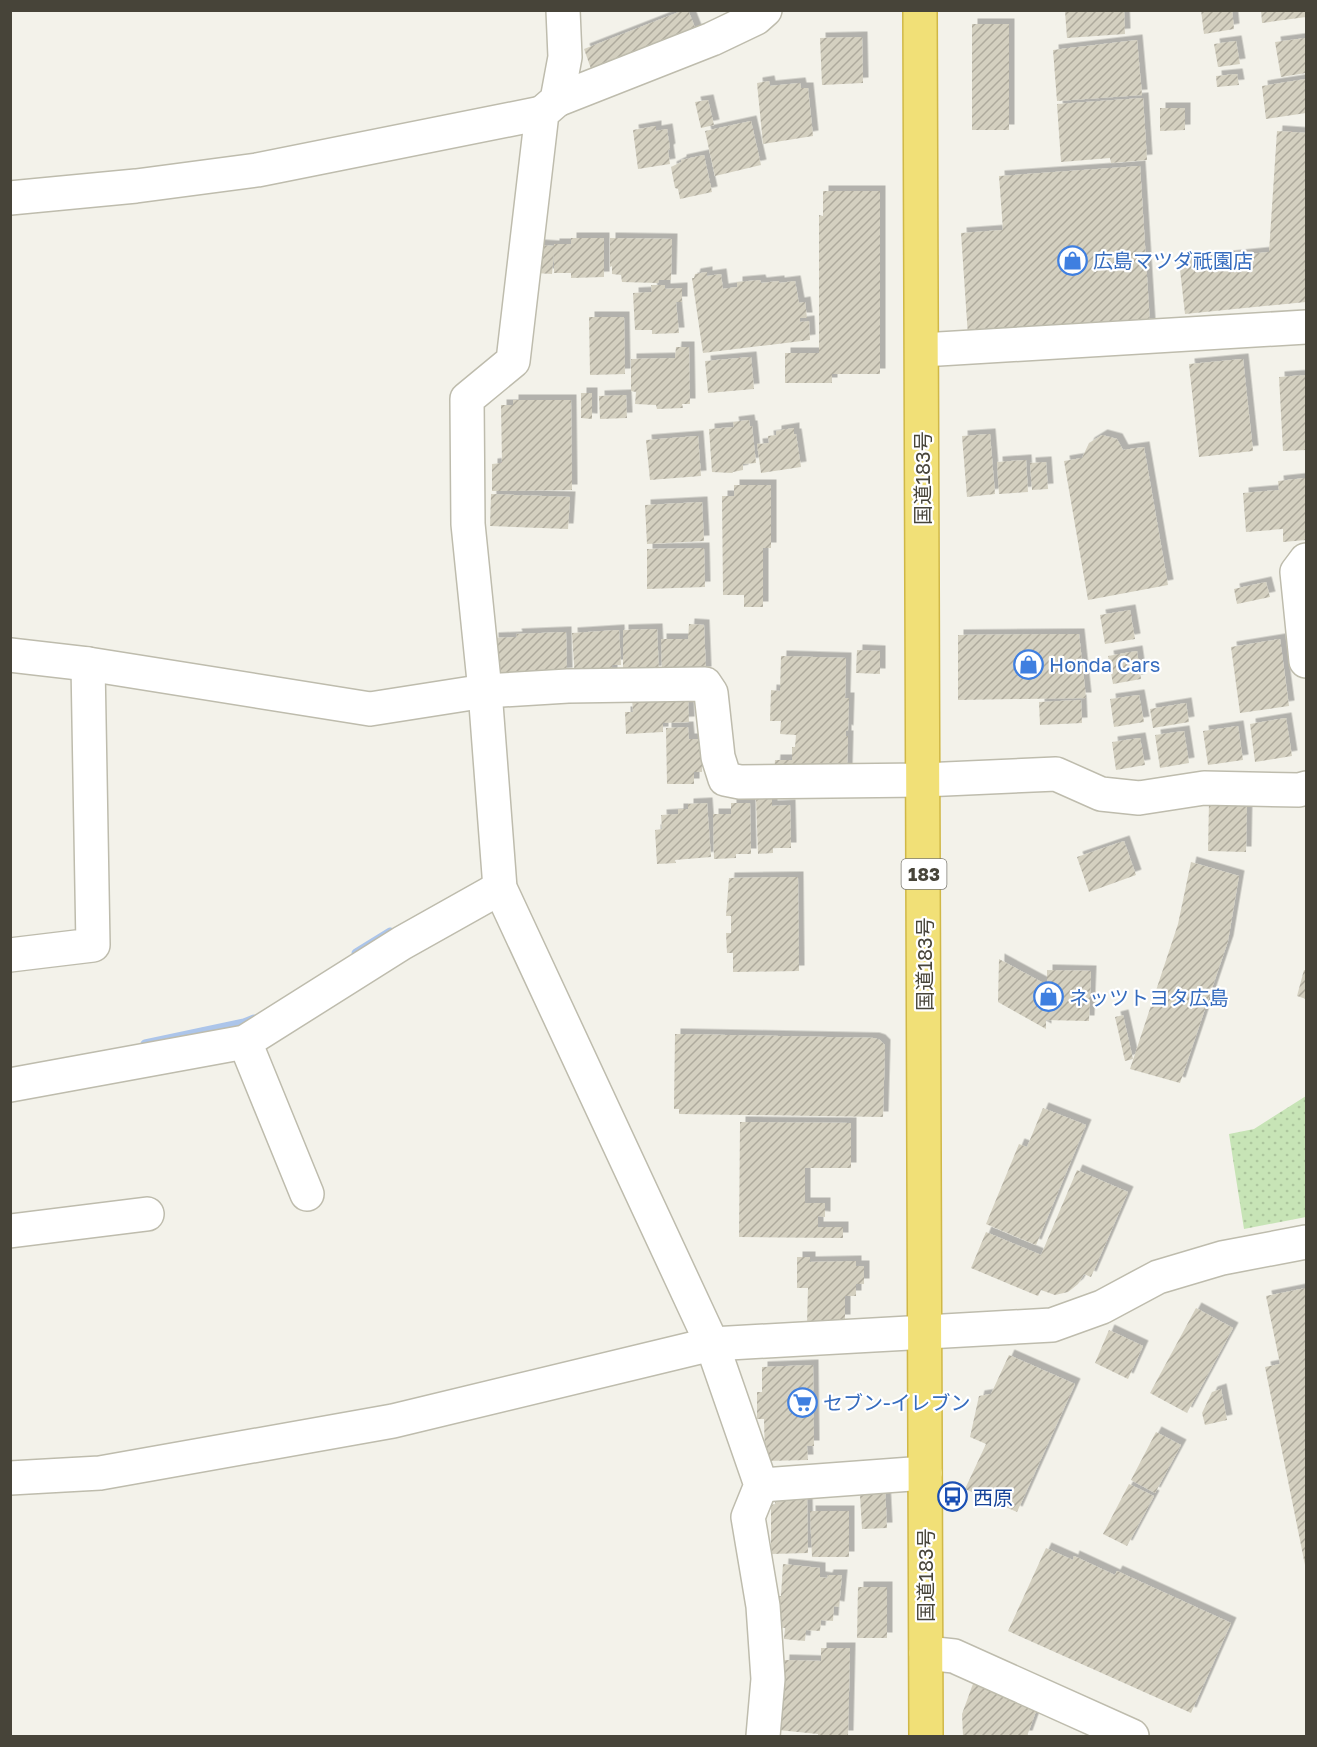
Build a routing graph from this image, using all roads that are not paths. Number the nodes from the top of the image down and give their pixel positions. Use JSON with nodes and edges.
{"nodes":[{"id":1,"x":563,"y":10,"type":"edge"},
{"id":2,"x":765,"y":10,"type":"edge"},
{"id":3,"x":920,"y":10,"type":"edge"},
{"id":4,"x":550,"y":107,"type":"junction"},
{"id":5,"x":10,"y":198,"type":"edge"},
{"id":6,"x":1306,"y":327,"type":"edge"},
{"id":7,"x":922,"y":350,"type":"junction"},
{"id":8,"x":1306,"y":560,"type":"edge"},
{"id":9,"x":10,"y":655,"type":"edge"},
{"id":10,"x":1306,"y":662,"type":"edge"},
{"id":11,"x":88,"y":664,"type":"junction"},
{"id":12,"x":485,"y":692,"type":"junction"},
{"id":13,"x":924,"y":780,"type":"junction"},
{"id":14,"x":1306,"y":788,"type":"edge"},
{"id":15,"x":500,"y":888,"type":"junction"},
{"id":16,"x":10,"y":955,"type":"edge"},
{"id":17,"x":245,"y":1042,"type":"junction"},
{"id":18,"x":10,"y":1085,"type":"edge"},
{"id":19,"x":307,"y":1194,"type":"dead end"},
{"id":20,"x":147,"y":1214,"type":"dead end"},
{"id":21,"x":10,"y":1231,"type":"edge"},
{"id":22,"x":1306,"y":1242,"type":"edge"},
{"id":23,"x":926,"y":1333,"type":"junction"},
{"id":24,"x":712,"y":1344,"type":"junction"},
{"id":25,"x":925,"y":1473,"type":"junction"},
{"id":26,"x":10,"y":1478,"type":"edge"},
{"id":27,"x":761,"y":1485,"type":"junction"},
{"id":28,"x":926,"y":1653,"type":"junction"},
{"id":29,"x":763,"y":1737,"type":"edge"},
{"id":30,"x":926,"y":1737,"type":"edge"},
{"id":31,"x":1132,"y":1737,"type":"edge"}],
"edges":[{"from":1,"to":4,"type":"street"},
{"from":2,"to":4,"type":"street"},
{"from":3,"to":7,"type":"highway","name":"国道183号","number":"183"},
{"from":4,"to":5,"type":"street"},
{"from":4,"to":12,"type":"street"},
{"from":6,"to":7,"type":"street"},
{"from":7,"to":13,"type":"highway","name":"国道183号","number":"183"},
{"from":8,"to":10,"type":"street"},
{"from":9,"to":11,"type":"street"},
{"from":11,"to":12,"type":"street"},
{"from":11,"to":16,"type":"street"},
{"from":12,"to":13,"type":"street"},
{"from":12,"to":15,"type":"street"},
{"from":13,"to":14,"type":"street"},
{"from":13,"to":23,"type":"highway","name":"国道183号","number":"183"},
{"from":15,"to":17,"type":"street"},
{"from":15,"to":24,"type":"street"},
{"from":17,"to":18,"type":"street"},
{"from":17,"to":19,"type":"street"},
{"from":20,"to":21,"type":"street"},
{"from":22,"to":23,"type":"street"},
{"from":23,"to":24,"type":"street"},
{"from":23,"to":25,"type":"highway","name":"国道183号","number":"183"},
{"from":24,"to":26,"type":"street"},
{"from":24,"to":27,"type":"street"},
{"from":25,"to":27,"type":"street"},
{"from":25,"to":28,"type":"highway","name":"国道183号","number":"183"},
{"from":27,"to":29,"type":"street"},
{"from":28,"to":30,"type":"highway","name":"国道183号","number":"183"},
{"from":28,"to":31,"type":"street"}]}
